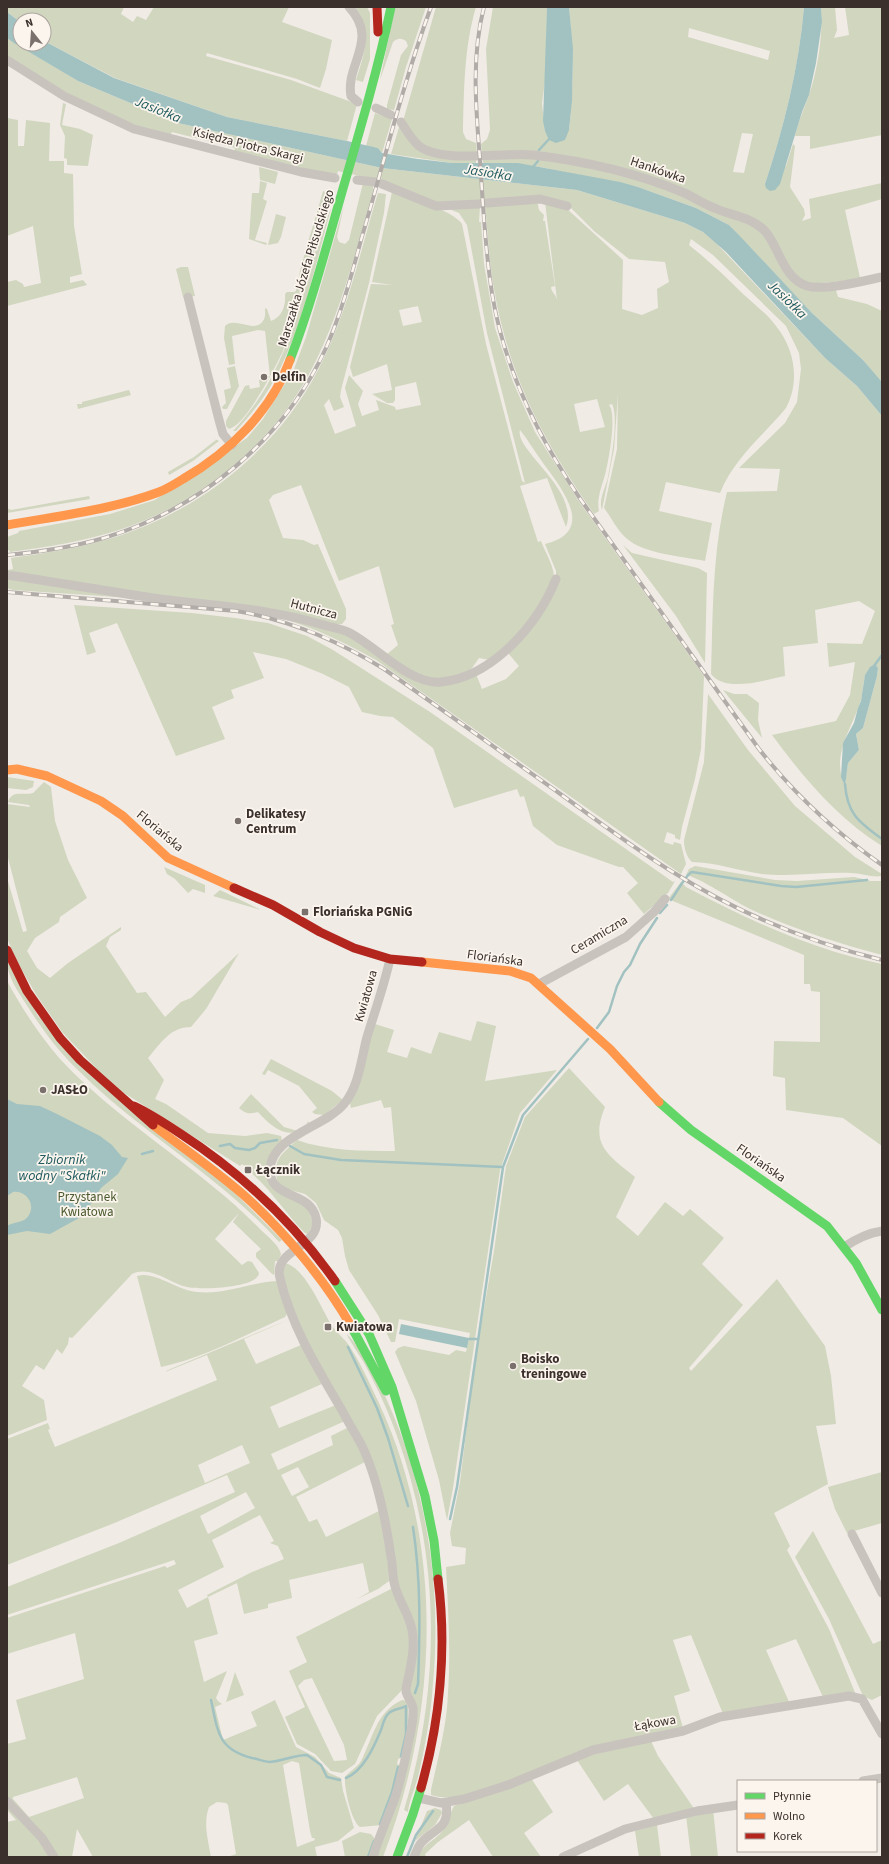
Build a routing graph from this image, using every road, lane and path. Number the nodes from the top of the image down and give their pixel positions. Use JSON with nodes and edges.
{"nodes":[{"id":1,"x":349,"y":7,"type":"edge"},
{"id":2,"x":377,"y":7,"type":"edge"},
{"id":3,"x":390,"y":7,"type":"edge"},
{"id":4,"x":380,"y":58,"type":"junction"},
{"id":5,"x":7,"y":60,"type":"edge"},
{"id":6,"x":355,"y":99,"type":"dead end"},
{"id":7,"x":376,"y":108,"type":"dead end"},
{"id":8,"x":391,"y":115,"type":"dead end"},
{"id":9,"x":401,"y":122,"type":"dead end"},
{"id":10,"x":335,"y":178,"type":"dead end"},
{"id":11,"x":357,"y":180,"type":"dead end"},
{"id":12,"x":567,"y":206,"type":"dead end"},
{"id":13,"x":882,"y":277,"type":"edge"},
{"id":14,"x":188,"y":298,"type":"dead end"},
{"id":15,"x":232,"y":445,"type":"junction"},
{"id":16,"x":7,"y":524,"type":"edge"},
{"id":17,"x":7,"y":575,"type":"edge"},
{"id":18,"x":556,"y":579,"type":"dead end"},
{"id":19,"x":7,"y":763,"type":"edge"},
{"id":20,"x":17,"y":769,"type":"junction"},
{"id":21,"x":7,"y":770,"type":"edge"},
{"id":22,"x":665,"y":899,"type":"dead end"},
{"id":23,"x":7,"y":950,"type":"edge"},
{"id":24,"x":390,"y":959,"type":"junction"},
{"id":25,"x":539,"y":984,"type":"junction"},
{"id":26,"x":134,"y":1106,"type":"junction"},
{"id":27,"x":882,"y":1231,"type":"edge"},
{"id":28,"x":305,"y":1242,"type":"junction"},
{"id":29,"x":844,"y":1247,"type":"junction"},
{"id":30,"x":297,"y":1249,"type":"junction"},
{"id":31,"x":882,"y":1310,"type":"edge"},
{"id":32,"x":398,"y":1413,"type":"junction"},
{"id":33,"x":852,"y":1534,"type":"dead end"},
{"id":34,"x":882,"y":1593,"type":"edge"},
{"id":35,"x":882,"y":1734,"type":"edge"},
{"id":36,"x":882,"y":1778,"type":"edge"},
{"id":37,"x":869,"y":1780,"type":"edge"},
{"id":38,"x":419,"y":1798,"type":"junction"},
{"id":39,"x":7,"y":1801,"type":"edge"},
{"id":40,"x":446,"y":1803,"type":"junction"},
{"id":41,"x":737,"y":1805,"type":"edge"},
{"id":42,"x":54,"y":1857,"type":"edge"},
{"id":43,"x":373,"y":1857,"type":"edge"},
{"id":44,"x":397,"y":1857,"type":"edge"},
{"id":45,"x":414,"y":1857,"type":"edge"},
{"id":46,"x":563,"y":1857,"type":"edge"}],
"edges":[{"from":1,"to":6,"type":"street"},
{"from":2,"to":4,"type":"main road","name":"Marszałka Józefa Piłsudskiego"},
{"from":3,"to":4,"type":"main road","name":"Marszałka Józefa Piłsudskiego"},
{"from":4,"to":15,"type":"main road","name":"Marszałka Józefa Piłsudskiego"},
{"from":5,"to":10,"type":"street","name":"Księdza Piotra Skargi"},
{"from":7,"to":8,"type":"street"},
{"from":9,"to":13,"type":"street","name":"Hankówka"},
{"from":11,"to":12,"type":"street"},
{"from":14,"to":15,"type":"street"},
{"from":15,"to":16,"type":"main road","name":"Marszałka Józefa Piłsudskiego"},
{"from":17,"to":18,"type":"street","name":"Hutnicza"},
{"from":19,"to":20,"type":"main road","name":"Floriańska"},
{"from":20,"to":21,"type":"main road","name":"Floriańska"},
{"from":20,"to":24,"type":"main road","name":"Floriańska"},
{"from":22,"to":25,"type":"street","name":"Ceramiczna"},
{"from":23,"to":26,"type":"main road"},
{"from":24,"to":25,"type":"main road","name":"Floriańska"},
{"from":24,"to":28,"type":"street","name":"Kwiatowa"},
{"from":25,"to":29,"type":"main road","name":"Floriańska"},
{"from":26,"to":28,"type":"main road"},
{"from":26,"to":30,"type":"main road"},
{"from":27,"to":29,"type":"street"},
{"from":28,"to":30,"type":"street","name":"Kwiatowa"},
{"from":28,"to":32,"type":"main road"},
{"from":29,"to":31,"type":"main road","name":"Floriańska"},
{"from":30,"to":32,"type":"main road"},
{"from":30,"to":43,"type":"street","name":"Kwiatowa"},
{"from":32,"to":38,"type":"main road"},
{"from":33,"to":34,"type":"street"},
{"from":35,"to":40,"type":"street","name":"Łąkowa"},
{"from":36,"to":37,"type":"street"},
{"from":38,"to":40,"type":"street","name":"Łąkowa"},
{"from":38,"to":44,"type":"main road"},
{"from":39,"to":42,"type":"street"},
{"from":40,"to":45,"type":"street"},
{"from":41,"to":46,"type":"street"}]}
